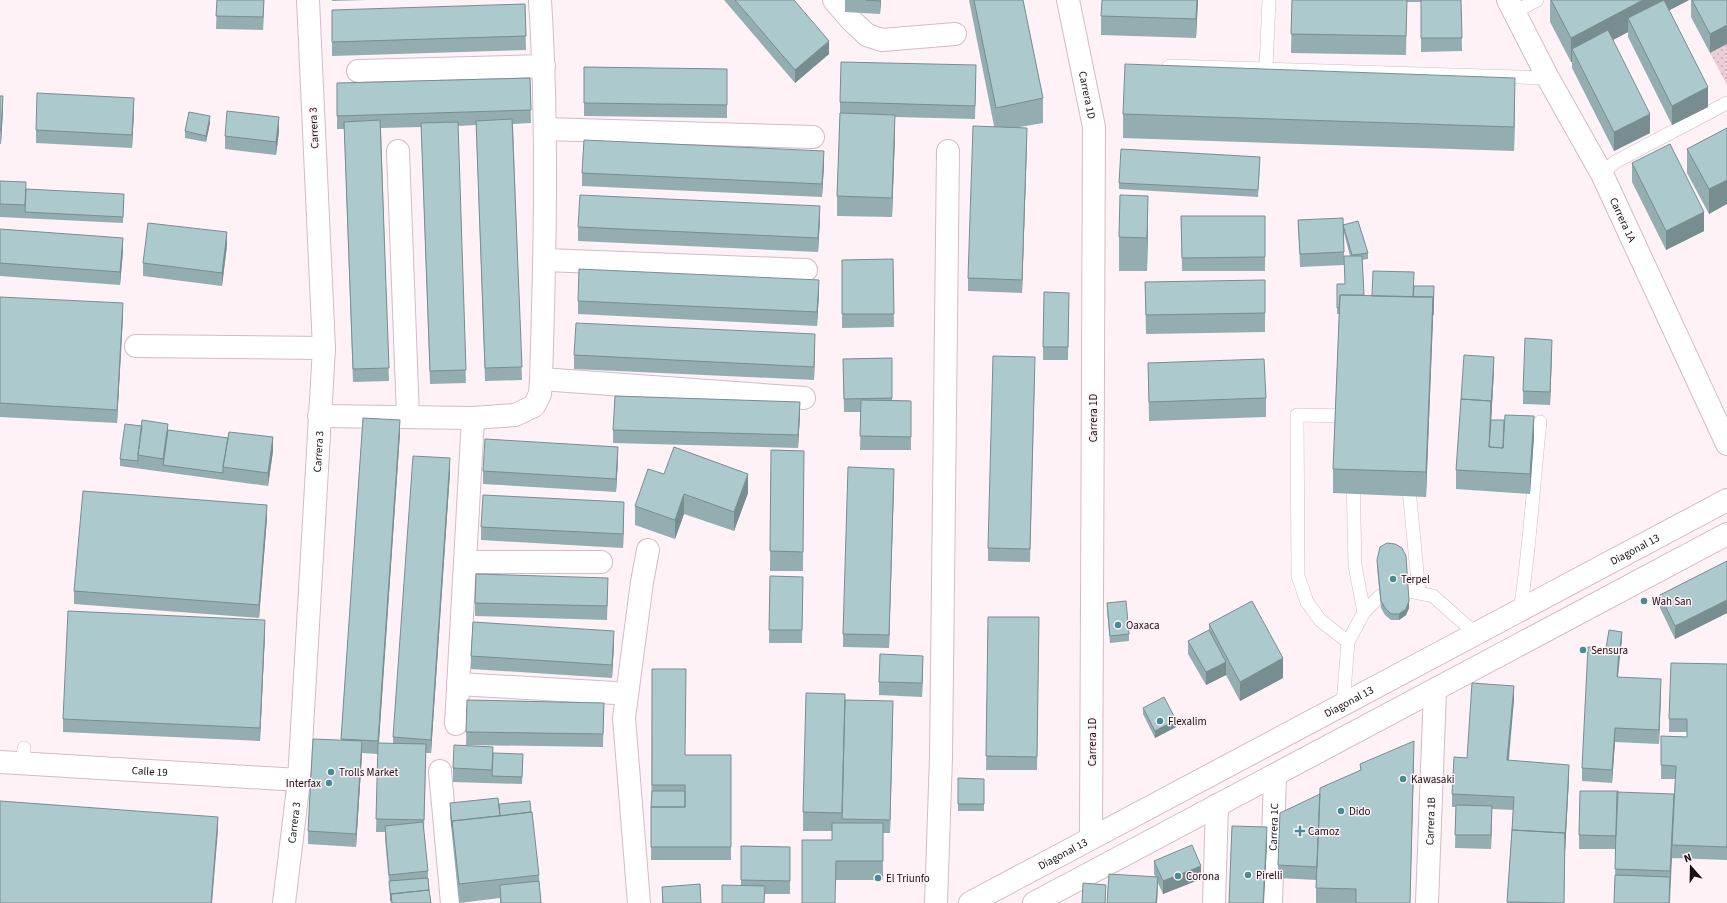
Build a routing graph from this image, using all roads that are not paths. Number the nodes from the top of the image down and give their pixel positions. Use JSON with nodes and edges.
{"nodes":[{"id":1,"x":308,"y":0,"type":"edge"},
{"id":2,"x":540,"y":0,"type":"edge"},
{"id":3,"x":834,"y":0,"type":"edge"},
{"id":4,"x":1068,"y":0,"type":"edge"},
{"id":5,"x":1269,"y":0,"type":"edge"},
{"id":6,"x":1537,"y":0,"type":"edge"},
{"id":7,"x":1512,"y":6,"type":"edge"},
{"id":8,"x":955,"y":34,"type":"dead end"},
{"id":9,"x":544,"y":66,"type":"junction"},
{"id":10,"x":1156,"y":66,"type":"edge"},
{"id":11,"x":1266,"y":68,"type":"junction"},
{"id":12,"x":358,"y":71,"type":"dead end"},
{"id":13,"x":1548,"y":78,"type":"junction"},
{"id":14,"x":1727,"y":103,"type":"edge"},
{"id":15,"x":545,"y":129,"type":"junction"},
{"id":16,"x":813,"y":137,"type":"dead end"},
{"id":17,"x":398,"y":151,"type":"dead end"},
{"id":18,"x":948,"y":151,"type":"dead end"},
{"id":19,"x":1602,"y":174,"type":"junction"},
{"id":20,"x":545,"y":260,"type":"junction"},
{"id":21,"x":806,"y":270,"type":"dead end"},
{"id":22,"x":136,"y":346,"type":"dead end"},
{"id":23,"x":324,"y":348,"type":"junction"},
{"id":24,"x":541,"y":379,"type":"junction"},
{"id":25,"x":804,"y":398,"type":"dead end"},
{"id":26,"x":319,"y":416,"type":"junction"},
{"id":27,"x":1351,"y":416,"type":"junction"},
{"id":28,"x":408,"y":417,"type":"junction"},
{"id":29,"x":1366,"y":417,"type":"edge"},
{"id":30,"x":473,"y":418,"type":"junction"},
{"id":31,"x":1540,"y":422,"type":"dead end"},
{"id":32,"x":1352,"y":431,"type":"edge"},
{"id":33,"x":1727,"y":444,"type":"edge"},
{"id":34,"x":1352,"y":461,"type":"edge"},
{"id":35,"x":1407,"y":465,"type":"edge"},
{"id":36,"x":1727,"y":500,"type":"edge"},
{"id":37,"x":1727,"y":534,"type":"edge"},
{"id":38,"x":648,"y":550,"type":"dead end"},
{"id":39,"x":465,"y":562,"type":"junction"},
{"id":40,"x":601,"y":562,"type":"dead end"},
{"id":41,"x":1380,"y":596,"type":"edge"},
{"id":42,"x":1520,"y":611,"type":"junction"},
{"id":43,"x":1364,"y":612,"type":"junction"},
{"id":44,"x":1476,"y":634,"type":"junction"},
{"id":45,"x":1348,"y":642,"type":"junction"},
{"id":46,"x":458,"y":684,"type":"junction"},
{"id":47,"x":1435,"y":690,"type":"junction"},
{"id":48,"x":615,"y":693,"type":"dead end"},
{"id":49,"x":1344,"y":704,"type":"junction"},
{"id":50,"x":456,"y":724,"type":"dead end"},
{"id":51,"x":0,"y":762,"type":"edge"},
{"id":52,"x":440,"y":771,"type":"dead end"},
{"id":53,"x":1275,"y":775,"type":"junction"},
{"id":54,"x":299,"y":780,"type":"junction"},
{"id":55,"x":1218,"y":805,"type":"junction"},
{"id":56,"x":1091,"y":838,"type":"junction"},
{"id":57,"x":284,"y":903,"type":"edge"},
{"id":58,"x":452,"y":903,"type":"edge"},
{"id":59,"x":639,"y":903,"type":"edge"},
{"id":60,"x":936,"y":903,"type":"edge"},
{"id":61,"x":970,"y":903,"type":"edge"},
{"id":62,"x":1034,"y":903,"type":"edge"},
{"id":63,"x":1214,"y":903,"type":"edge"},
{"id":64,"x":1271,"y":903,"type":"edge"},
{"id":65,"x":1427,"y":903,"type":"edge"}],
"edges":[{"from":1,"to":23,"type":"street","name":"Carrera 3"},
{"from":2,"to":9,"type":"street"},
{"from":3,"to":8,"type":"street"},
{"from":4,"to":56,"type":"street","name":"Carrera 1D"},
{"from":5,"to":11,"type":"lane"},
{"from":6,"to":7,"type":"lane"},
{"from":7,"to":13,"type":"street","name":"Carrera 1A"},
{"from":9,"to":12,"type":"street"},
{"from":9,"to":15,"type":"street"},
{"from":10,"to":11,"type":"lane"},
{"from":11,"to":13,"type":"lane"},
{"from":13,"to":19,"type":"street","name":"Carrera 1A"},
{"from":14,"to":19,"type":"lane"},
{"from":15,"to":16,"type":"street"},
{"from":15,"to":20,"type":"street"},
{"from":17,"to":28,"type":"street"},
{"from":18,"to":60,"type":"street"},
{"from":19,"to":33,"type":"street","name":"Carrera 1A"},
{"from":20,"to":21,"type":"street"},
{"from":20,"to":24,"type":"street"},
{"from":22,"to":23,"type":"street"},
{"from":23,"to":26,"type":"street","name":"Carrera 3"},
{"from":24,"to":25,"type":"street"},
{"from":24,"to":30,"type":"street"},
{"from":26,"to":28,"type":"street"},
{"from":26,"to":54,"type":"street","name":"Carrera 3"},
{"from":27,"to":29,"type":"lane"},
{"from":27,"to":32,"type":"lane"},
{"from":27,"to":45,"type":"lane"},
{"from":28,"to":30,"type":"street"},
{"from":30,"to":39,"type":"street"},
{"from":31,"to":42,"type":"lane"},
{"from":34,"to":43,"type":"lane"},
{"from":35,"to":44,"type":"lane"},
{"from":36,"to":42,"type":"street","name":"Diagonal 13"},
{"from":37,"to":47,"type":"street"},
{"from":38,"to":59,"type":"street"},
{"from":39,"to":40,"type":"street"},
{"from":39,"to":46,"type":"street"},
{"from":41,"to":43,"type":"lane"},
{"from":42,"to":44,"type":"street","name":"Diagonal 13"},
{"from":43,"to":45,"type":"lane"},
{"from":44,"to":49,"type":"street","name":"Diagonal 13"},
{"from":45,"to":49,"type":"lane"},
{"from":46,"to":48,"type":"street"},
{"from":46,"to":50,"type":"street"},
{"from":47,"to":53,"type":"street"},
{"from":47,"to":65,"type":"street","name":"Carrera 1B"},
{"from":49,"to":56,"type":"street","name":"Diagonal 13"},
{"from":51,"to":54,"type":"street","name":"Calle 19"},
{"from":52,"to":58,"type":"street"},
{"from":53,"to":55,"type":"street"},
{"from":53,"to":64,"type":"street","name":"Carrera 1C"},
{"from":54,"to":57,"type":"street","name":"Carrera 3"},
{"from":55,"to":62,"type":"street"},
{"from":55,"to":63,"type":"street"},
{"from":56,"to":61,"type":"street","name":"Diagonal 13"}]}
